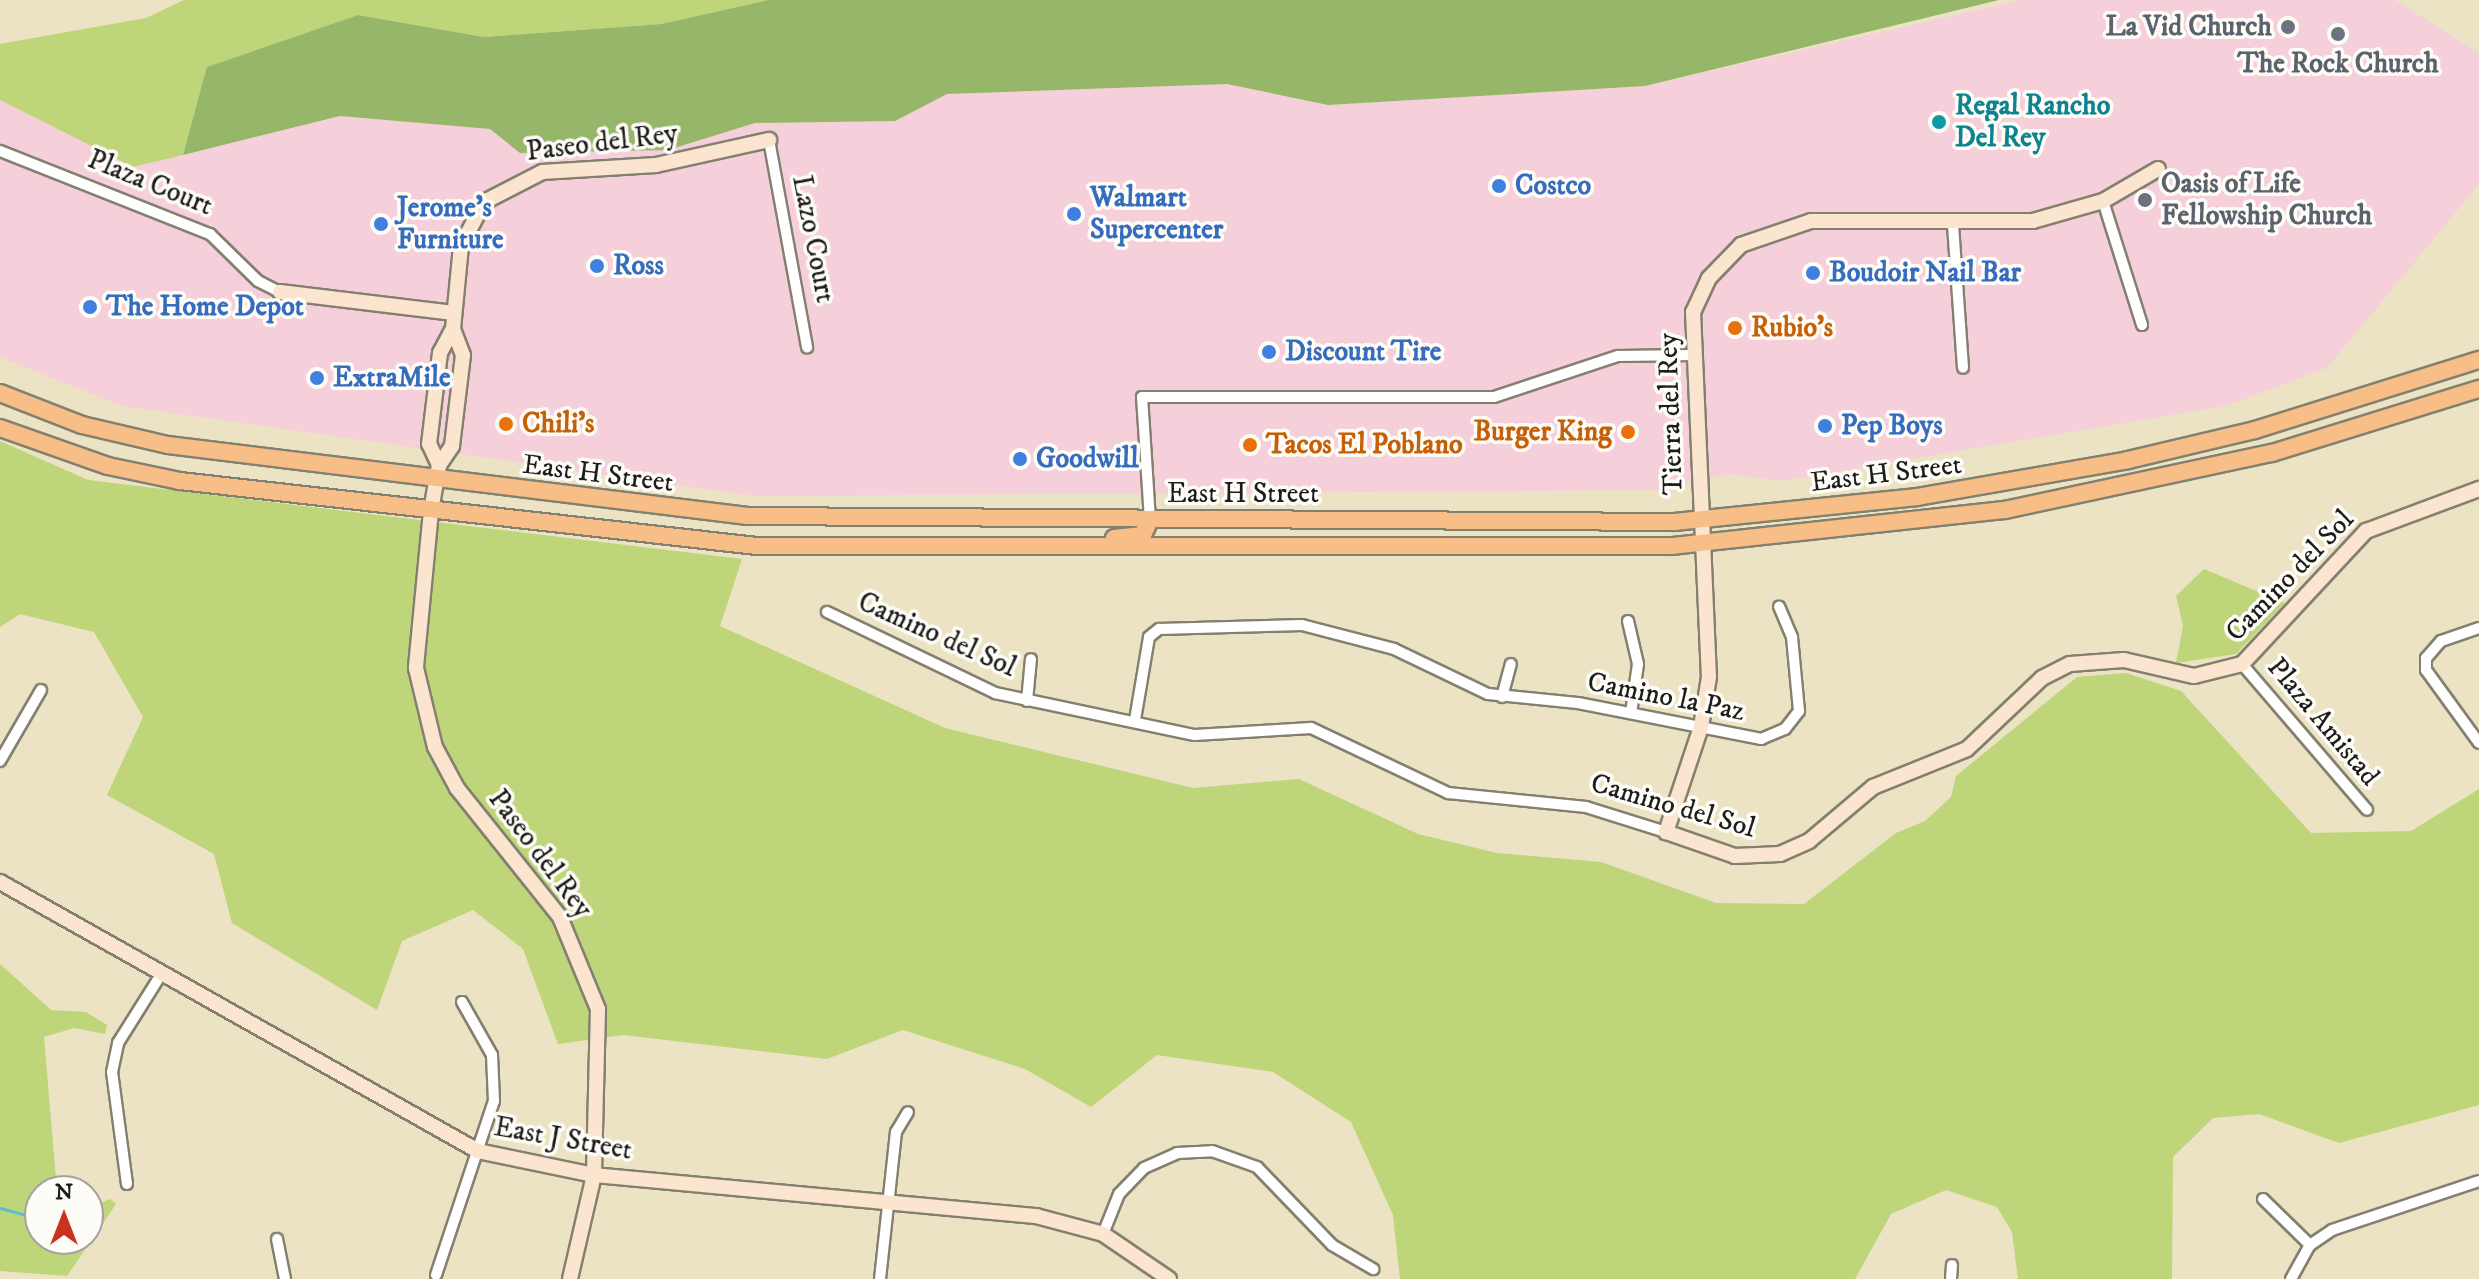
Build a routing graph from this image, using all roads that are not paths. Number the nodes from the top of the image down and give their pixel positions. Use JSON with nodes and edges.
{"nodes":[{"id":1,"x":769,"y":140,"type":"joint"},
{"id":2,"x":0,"y":151,"type":"edge"},
{"id":3,"x":2158,"y":169,"type":"dead end"},
{"id":4,"x":2103,"y":201,"type":"junction"},
{"id":5,"x":1953,"y":225,"type":"junction"},
{"id":6,"x":280,"y":292,"type":"joint"},
{"id":7,"x":454,"y":321,"type":"junction"},
{"id":8,"x":2142,"y":325,"type":"dead end"},
{"id":9,"x":807,"y":348,"type":"dead end"},
{"id":10,"x":1694,"y":355,"type":"junction"},
{"id":11,"x":2479,"y":360,"type":"edge"},
{"id":12,"x":1963,"y":368,"type":"dead end"},
{"id":13,"x":2479,"y":389,"type":"edge"},
{"id":14,"x":0,"y":393,"type":"edge"},
{"id":15,"x":0,"y":428,"type":"edge"},
{"id":16,"x":438,"y":472,"type":"junction"},
{"id":17,"x":2479,"y":489,"type":"edge"},
{"id":18,"x":431,"y":511,"type":"junction"},
{"id":19,"x":1150,"y":520,"type":"junction"},
{"id":20,"x":1702,"y":521,"type":"junction"},
{"id":21,"x":1704,"y":544,"type":"junction"},
{"id":22,"x":1090,"y":549,"type":"junction"},
{"id":23,"x":1779,"y":607,"type":"dead end"},
{"id":24,"x":827,"y":612,"type":"dead end"},
{"id":25,"x":1628,"y":621,"type":"dead end"},
{"id":26,"x":2479,"y":628,"type":"edge"},
{"id":27,"x":1031,"y":659,"type":"dead end"},
{"id":28,"x":1511,"y":664,"type":"dead end"},
{"id":29,"x":2242,"y":664,"type":"junction"},
{"id":30,"x":41,"y":690,"type":"dead end"},
{"id":31,"x":1502,"y":697,"type":"junction"},
{"id":32,"x":1027,"y":701,"type":"junction"},
{"id":33,"x":1631,"y":713,"type":"junction"},
{"id":34,"x":1135,"y":720,"type":"junction"},
{"id":35,"x":1701,"y":727,"type":"junction"},
{"id":36,"x":2479,"y":743,"type":"edge"},
{"id":37,"x":0,"y":761,"type":"edge"},
{"id":38,"x":2367,"y":810,"type":"dead end"},
{"id":39,"x":1666,"y":832,"type":"junction"},
{"id":40,"x":0,"y":882,"type":"edge"},
{"id":41,"x":160,"y":976,"type":"junction"},
{"id":42,"x":462,"y":1002,"type":"dead end"},
{"id":43,"x":908,"y":1112,"type":"dead end"},
{"id":44,"x":478,"y":1151,"type":"junction"},
{"id":45,"x":594,"y":1175,"type":"junction"},
{"id":46,"x":2479,"y":1181,"type":"edge"},
{"id":47,"x":127,"y":1184,"type":"dead end"},
{"id":48,"x":2263,"y":1199,"type":"dead end"},
{"id":49,"x":888,"y":1202,"type":"junction"},
{"id":50,"x":1103,"y":1234,"type":"junction"},
{"id":51,"x":277,"y":1239,"type":"dead end"},
{"id":52,"x":2310,"y":1245,"type":"junction"},
{"id":53,"x":1952,"y":1265,"type":"dead end"},
{"id":54,"x":1373,"y":1269,"type":"dead end"},
{"id":55,"x":436,"y":1275,"type":"dead end"},
{"id":56,"x":285,"y":1279,"type":"edge"},
{"id":57,"x":570,"y":1279,"type":"edge"},
{"id":58,"x":880,"y":1279,"type":"edge"},
{"id":59,"x":1169,"y":1279,"type":"edge"},
{"id":60,"x":1951,"y":1279,"type":"edge"},
{"id":61,"x":2291,"y":1279,"type":"edge"}],
"edges":[{"from":1,"to":7,"type":"street","name":"Paseo del Rey"},
{"from":1,"to":9,"type":"street","name":"Lazo Court"},
{"from":2,"to":6,"type":"street","name":"Plaza Court"},
{"from":3,"to":4,"type":"street","name":"Tierra del Rey"},
{"from":4,"to":5,"type":"street","name":"Tierra del Rey"},
{"from":4,"to":8,"type":"street"},
{"from":5,"to":10,"type":"street","name":"Tierra del Rey"},
{"from":5,"to":12,"type":"street"},
{"from":6,"to":7,"type":"street","name":"Plaza Court"},
{"from":7,"to":16,"type":"street","name":"Paseo del Rey"},
{"from":7,"to":16,"type":"street","name":"Paseo del Rey"},
{"from":10,"to":19,"type":"street"},
{"from":10,"to":20,"type":"street","name":"Tierra del Rey"},
{"from":11,"to":20,"type":"main road","name":"East H Street"},
{"from":13,"to":21,"type":"main road","name":"East H Street"},
{"from":14,"to":16,"type":"main road","name":"East H Street"},
{"from":15,"to":18,"type":"main road","name":"East H Street"},
{"from":16,"to":18,"type":"street","name":"Paseo del Rey"},
{"from":16,"to":19,"type":"main road","name":"East H Street"},
{"from":17,"to":29,"type":"street","name":"Camino del Sol"},
{"from":18,"to":22,"type":"main road","name":"East H Street"},
{"from":18,"to":45,"type":"street","name":"Paseo del Rey"},
{"from":19,"to":20,"type":"main road","name":"East H Street"},
{"from":19,"to":22,"type":"main road"},
{"from":20,"to":21,"type":"street","name":"Tierra del Rey"},
{"from":21,"to":22,"type":"main road","name":"East H Street"},
{"from":21,"to":35,"type":"street","name":"Tierra del Rey"},
{"from":23,"to":35,"type":"street","name":"Camino la Paz"},
{"from":24,"to":32,"type":"street","name":"Camino del Sol"},
{"from":25,"to":33,"type":"street"},
{"from":26,"to":36,"type":"street"},
{"from":27,"to":32,"type":"street","name":"Camino del Sol"},
{"from":28,"to":31,"type":"street"},
{"from":29,"to":38,"type":"street","name":"Plaza Amistad"},
{"from":29,"to":39,"type":"street","name":"Camino del Sol"},
{"from":30,"to":37,"type":"street"},
{"from":31,"to":33,"type":"street","name":"Camino la Paz"},
{"from":31,"to":34,"type":"street","name":"Camino la Paz"},
{"from":32,"to":34,"type":"street","name":"Camino del Sol"},
{"from":33,"to":35,"type":"street","name":"Camino la Paz"},
{"from":34,"to":39,"type":"street","name":"Camino del Sol"},
{"from":35,"to":39,"type":"street","name":"Tierra del Rey"},
{"from":40,"to":41,"type":"street","name":"East J Street"},
{"from":41,"to":44,"type":"street","name":"East J Street"},
{"from":41,"to":47,"type":"street"},
{"from":42,"to":44,"type":"street"},
{"from":43,"to":49,"type":"street"},
{"from":44,"to":45,"type":"street","name":"East J Street"},
{"from":44,"to":55,"type":"street"},
{"from":45,"to":49,"type":"street","name":"East J Street"},
{"from":45,"to":57,"type":"street","name":"Paseo del Rey"},
{"from":46,"to":52,"type":"street"},
{"from":48,"to":52,"type":"street"},
{"from":49,"to":50,"type":"street","name":"East J Street"},
{"from":49,"to":58,"type":"street"},
{"from":50,"to":54,"type":"street"},
{"from":50,"to":59,"type":"street","name":"East J Street"},
{"from":51,"to":56,"type":"street"},
{"from":52,"to":61,"type":"street"},
{"from":53,"to":60,"type":"street"}]}
